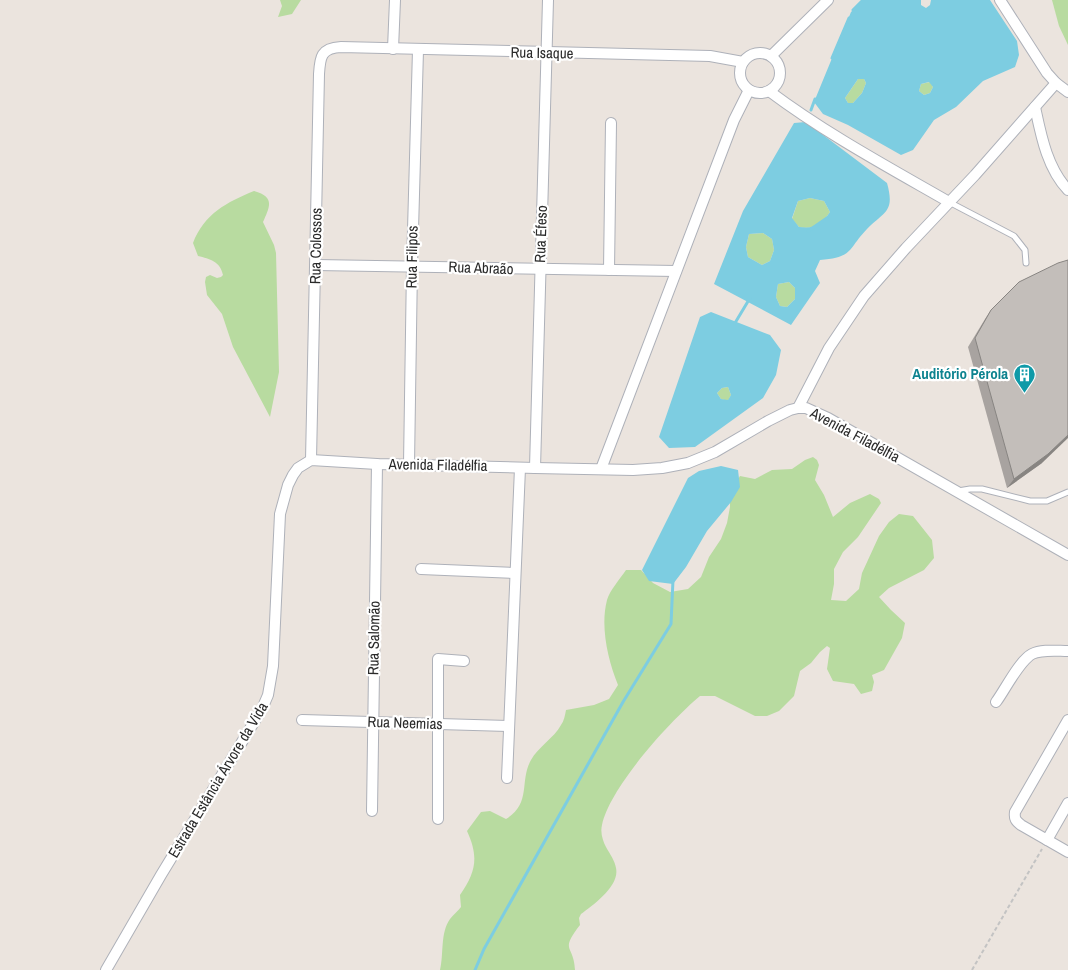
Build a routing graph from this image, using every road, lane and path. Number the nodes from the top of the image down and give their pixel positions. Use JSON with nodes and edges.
{"nodes":[{"id":1,"x":395,"y":0,"type":"edge"},
{"id":2,"x":548,"y":0,"type":"edge"},
{"id":3,"x":828,"y":0,"type":"edge"},
{"id":4,"x":1000,"y":0,"type":"edge"},
{"id":5,"x":341,"y":47,"type":"joint"},
{"id":6,"x":393,"y":49,"type":"junction"},
{"id":7,"x":418,"y":50,"type":"junction"},
{"id":8,"x":546,"y":53,"type":"junction"},
{"id":9,"x":771,"y":56,"type":"junction"},
{"id":10,"x":743,"y":62,"type":"junction"},
{"id":11,"x":1056,"y":83,"type":"junction"},
{"id":12,"x":749,"y":90,"type":"junction"},
{"id":13,"x":769,"y":91,"type":"junction"},
{"id":14,"x":1068,"y":92,"type":"edge"},
{"id":15,"x":1035,"y":107,"type":"junction"},
{"id":16,"x":611,"y":123,"type":"dead end"},
{"id":17,"x":1068,"y":190,"type":"edge"},
{"id":18,"x":949,"y":202,"type":"junction"},
{"id":19,"x":1026,"y":263,"type":"dead end"},
{"id":20,"x":316,"y":265,"type":"junction"},
{"id":21,"x":412,"y":266,"type":"junction"},
{"id":22,"x":540,"y":270,"type":"junction"},
{"id":23,"x":609,"y":270,"type":"junction"},
{"id":24,"x":676,"y":271,"type":"junction"},
{"id":25,"x":798,"y":408,"type":"junction"},
{"id":26,"x":311,"y":460,"type":"junction"},
{"id":27,"x":377,"y":464,"type":"junction"},
{"id":28,"x":409,"y":464,"type":"junction"},
{"id":29,"x":520,"y":468,"type":"junction"},
{"id":30,"x":535,"y":468,"type":"junction"},
{"id":31,"x":600,"y":469,"type":"junction"},
{"id":32,"x":958,"y":491,"type":"junction"},
{"id":33,"x":1068,"y":492,"type":"edge"},
{"id":34,"x":1068,"y":555,"type":"edge"},
{"id":35,"x":421,"y":569,"type":"dead end"},
{"id":36,"x":515,"y":573,"type":"junction"},
{"id":37,"x":1068,"y":651,"type":"edge"},
{"id":38,"x":464,"y":661,"type":"dead end"},
{"id":39,"x":996,"y":702,"type":"dead end"},
{"id":40,"x":302,"y":720,"type":"dead end"},
{"id":41,"x":1068,"y":720,"type":"edge"},
{"id":42,"x":373,"y":722,"type":"junction"},
{"id":43,"x":438,"y":724,"type":"junction"},
{"id":44,"x":508,"y":726,"type":"junction"},
{"id":45,"x":507,"y":778,"type":"dead end"},
{"id":46,"x":1068,"y":803,"type":"edge"},
{"id":47,"x":372,"y":812,"type":"dead end"},
{"id":48,"x":438,"y":819,"type":"dead end"},
{"id":49,"x":1047,"y":840,"type":"junction"},
{"id":50,"x":1068,"y":852,"type":"edge"},
{"id":51,"x":106,"y":970,"type":"edge"},
{"id":52,"x":972,"y":970,"type":"edge"}],
"edges":[{"from":1,"to":6,"type":"street"},
{"from":2,"to":8,"type":"street","name":"Rua Éfeso"},
{"from":3,"to":9,"type":"street"},
{"from":4,"to":11,"type":"street"},
{"from":5,"to":6,"type":"street","name":"Rua Isaque"},
{"from":5,"to":20,"type":"street","name":"Rua Colossos"},
{"from":6,"to":7,"type":"street","name":"Rua Isaque"},
{"from":7,"to":8,"type":"street","name":"Rua Isaque"},
{"from":7,"to":21,"type":"street","name":"Rua Filipos"},
{"from":8,"to":10,"type":"street","name":"Rua Isaque"},
{"from":8,"to":22,"type":"street","name":"Rua Éfeso"},
{"from":9,"to":10,"type":"street"},
{"from":9,"to":13,"type":"street"},
{"from":10,"to":12,"type":"street"},
{"from":11,"to":14,"type":"street"},
{"from":11,"to":15,"type":"street"},
{"from":12,"to":13,"type":"street"},
{"from":12,"to":24,"type":"street"},
{"from":13,"to":18,"type":"street"},
{"from":15,"to":17,"type":"street"},
{"from":15,"to":18,"type":"street"},
{"from":16,"to":23,"type":"street"},
{"from":18,"to":19,"type":"lane"},
{"from":18,"to":25,"type":"street"},
{"from":20,"to":21,"type":"street","name":"Rua Abraão"},
{"from":20,"to":26,"type":"street","name":"Rua Colossos"},
{"from":21,"to":22,"type":"street","name":"Rua Abraão"},
{"from":21,"to":28,"type":"street","name":"Rua Filipos"},
{"from":22,"to":23,"type":"street","name":"Rua Abraão"},
{"from":22,"to":30,"type":"street","name":"Rua Éfeso"},
{"from":23,"to":24,"type":"street","name":"Rua Abraão"},
{"from":24,"to":31,"type":"street"},
{"from":25,"to":31,"type":"street","name":"Avenida Filadélfia"},
{"from":25,"to":32,"type":"street","name":"Avenida Filadélfia"},
{"from":26,"to":27,"type":"street","name":"Avenida Filadélfia"},
{"from":26,"to":51,"type":"street","name":"Estrada Estância Árvore da Vida"},
{"from":27,"to":28,"type":"street","name":"Avenida Filadélfia"},
{"from":27,"to":42,"type":"street","name":"Rua Salomão"},
{"from":28,"to":29,"type":"street","name":"Avenida Filadélfia"},
{"from":29,"to":30,"type":"street","name":"Avenida Filadélfia"},
{"from":29,"to":36,"type":"street"},
{"from":30,"to":31,"type":"street","name":"Avenida Filadélfia"},
{"from":32,"to":33,"type":"lane"},
{"from":32,"to":34,"type":"street","name":"Avenida Filadélfia"},
{"from":35,"to":36,"type":"street"},
{"from":36,"to":44,"type":"street"},
{"from":37,"to":39,"type":"street"},
{"from":38,"to":43,"type":"street"},
{"from":40,"to":42,"type":"street","name":"Rua Neemias"},
{"from":41,"to":49,"type":"street"},
{"from":42,"to":43,"type":"street","name":"Rua Neemias"},
{"from":42,"to":47,"type":"street","name":"Rua Salomão"},
{"from":43,"to":44,"type":"street","name":"Rua Neemias"},
{"from":43,"to":48,"type":"street"},
{"from":44,"to":45,"type":"street"},
{"from":46,"to":49,"type":"street"},
{"from":49,"to":50,"type":"street"},
{"from":49,"to":52,"type":"path"}]}
